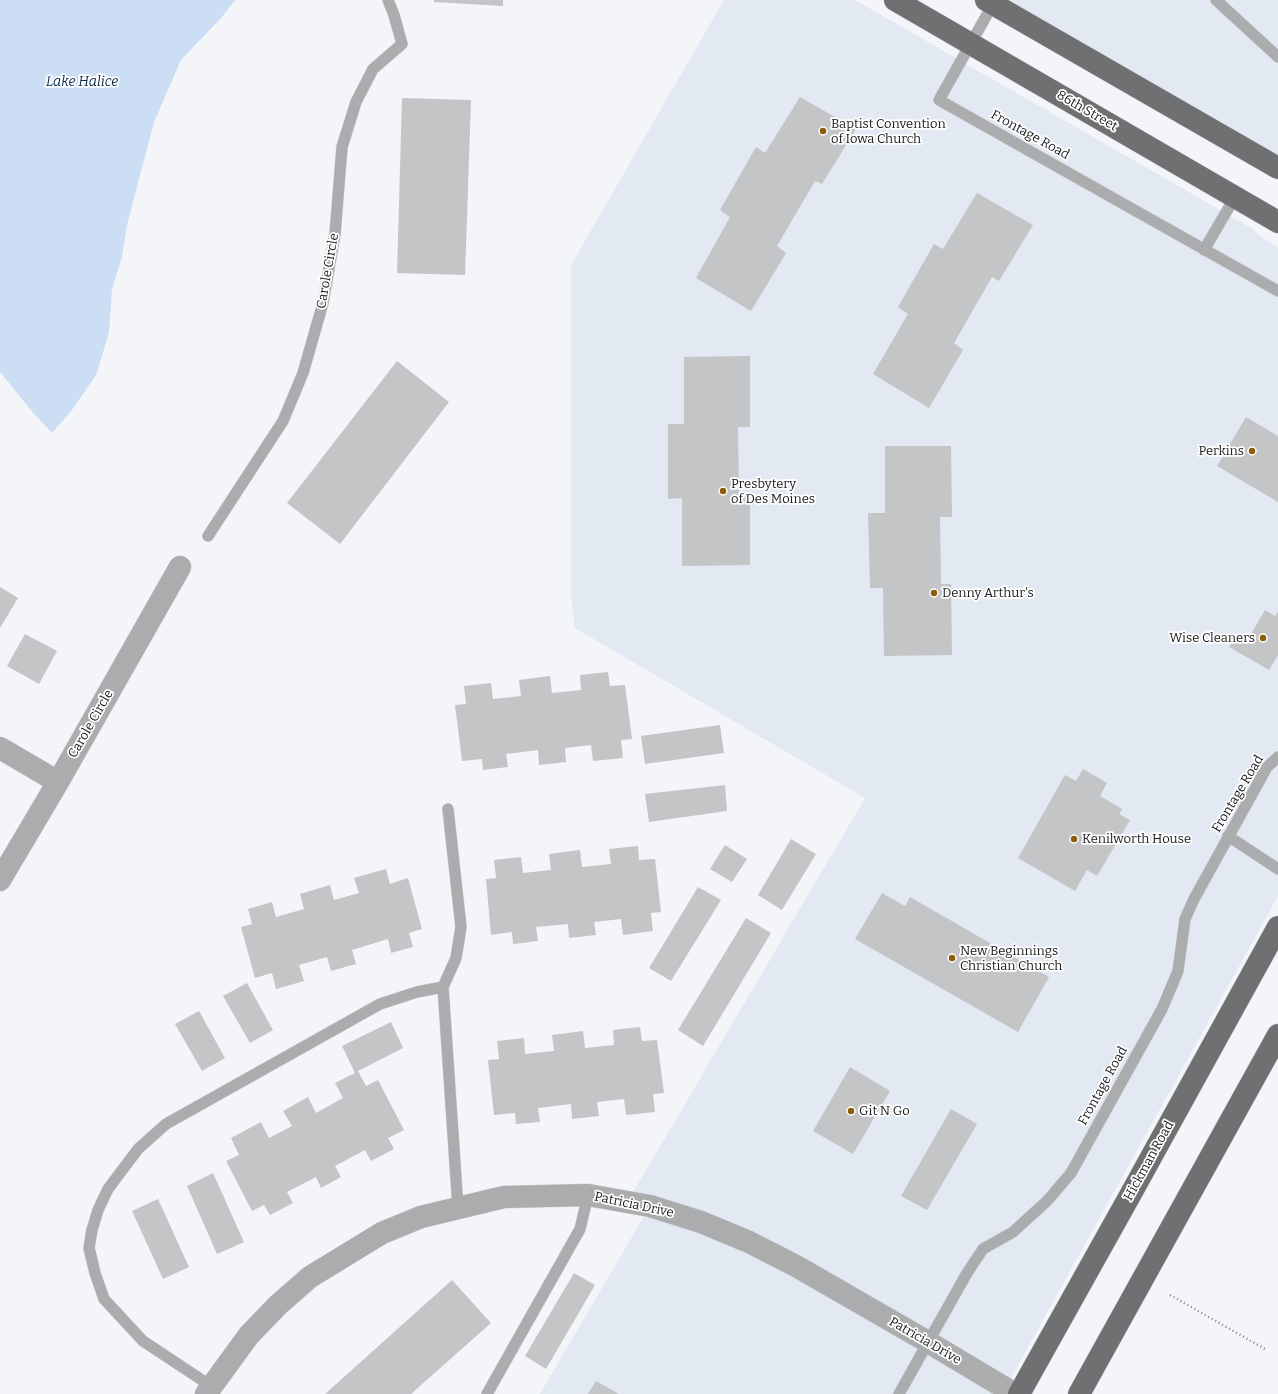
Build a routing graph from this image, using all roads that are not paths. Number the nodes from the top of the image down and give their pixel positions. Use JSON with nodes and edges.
{"nodes":[{"id":1,"x":388,"y":0,"type":"edge"},
{"id":2,"x":895,"y":0,"type":"edge"},
{"id":3,"x":1216,"y":0,"type":"edge"},
{"id":4,"x":993,"y":1,"type":"edge"},
{"id":5,"x":971,"y":44,"type":"junction"},
{"id":6,"x":1278,"y":57,"type":"edge"},
{"id":7,"x":1278,"y":168,"type":"edge"},
{"id":8,"x":1235,"y":197,"type":"junction"},
{"id":9,"x":1278,"y":222,"type":"edge"},
{"id":10,"x":1204,"y":250,"type":"junction"},
{"id":11,"x":1278,"y":291,"type":"edge"},
{"id":12,"x":208,"y":536,"type":"dead end"},
{"id":13,"x":180,"y":567,"type":"dead end"},
{"id":14,"x":0,"y":748,"type":"edge"},
{"id":15,"x":1278,"y":757,"type":"edge"},
{"id":16,"x":58,"y":782,"type":"junction"},
{"id":17,"x":448,"y":809,"type":"dead end"},
{"id":18,"x":1228,"y":836,"type":"junction"},
{"id":19,"x":1278,"y":869,"type":"edge"},
{"id":20,"x":0,"y":880,"type":"edge"},
{"id":21,"x":1278,"y":927,"type":"edge"},
{"id":22,"x":443,"y":987,"type":"junction"},
{"id":23,"x":1278,"y":1035,"type":"edge"},
{"id":24,"x":588,"y":1195,"type":"junction"},
{"id":25,"x":458,"y":1208,"type":"junction"},
{"id":26,"x":928,"y":1342,"type":"junction"},
{"id":27,"x":209,"y":1390,"type":"edge"},
{"id":28,"x":488,"y":1394,"type":"edge"},
{"id":29,"x":899,"y":1394,"type":"edge"},
{"id":30,"x":1015,"y":1394,"type":"edge"},
{"id":31,"x":1019,"y":1394,"type":"edge"},
{"id":32,"x":1079,"y":1394,"type":"edge"}],
"edges":[{"from":1,"to":12,"type":"lane","name":"Carole Circle"},
{"from":2,"to":5,"type":"main road","name":"86th Street"},
{"from":3,"to":6,"type":"lane"},
{"from":4,"to":5,"type":"lane","name":"Frontage Road"},
{"from":4,"to":7,"type":"main road"},
{"from":5,"to":8,"type":"main road","name":"86th Street"},
{"from":5,"to":10,"type":"lane","name":"Frontage Road"},
{"from":8,"to":9,"type":"main road","name":"86th Street"},
{"from":8,"to":10,"type":"lane"},
{"from":10,"to":11,"type":"lane","name":"Frontage Road"},
{"from":13,"to":16,"type":"street","name":"Carole Circle"},
{"from":14,"to":16,"type":"street"},
{"from":15,"to":18,"type":"lane","name":"Frontage Road"},
{"from":16,"to":20,"type":"street","name":"Carole Circle"},
{"from":17,"to":22,"type":"lane"},
{"from":18,"to":19,"type":"lane"},
{"from":18,"to":26,"type":"lane","name":"Frontage Road"},
{"from":21,"to":31,"type":"main road","name":"Hickman Road"},
{"from":22,"to":25,"type":"lane"},
{"from":22,"to":27,"type":"lane"},
{"from":23,"to":32,"type":"main road"},
{"from":24,"to":25,"type":"street","name":"Patricia Drive"},
{"from":24,"to":26,"type":"street","name":"Patricia Drive"},
{"from":24,"to":28,"type":"lane"},
{"from":25,"to":27,"type":"street","name":"Patricia Drive"},
{"from":26,"to":29,"type":"lane","name":"Frontage Road"},
{"from":26,"to":30,"type":"street","name":"Patricia Drive"}]}
